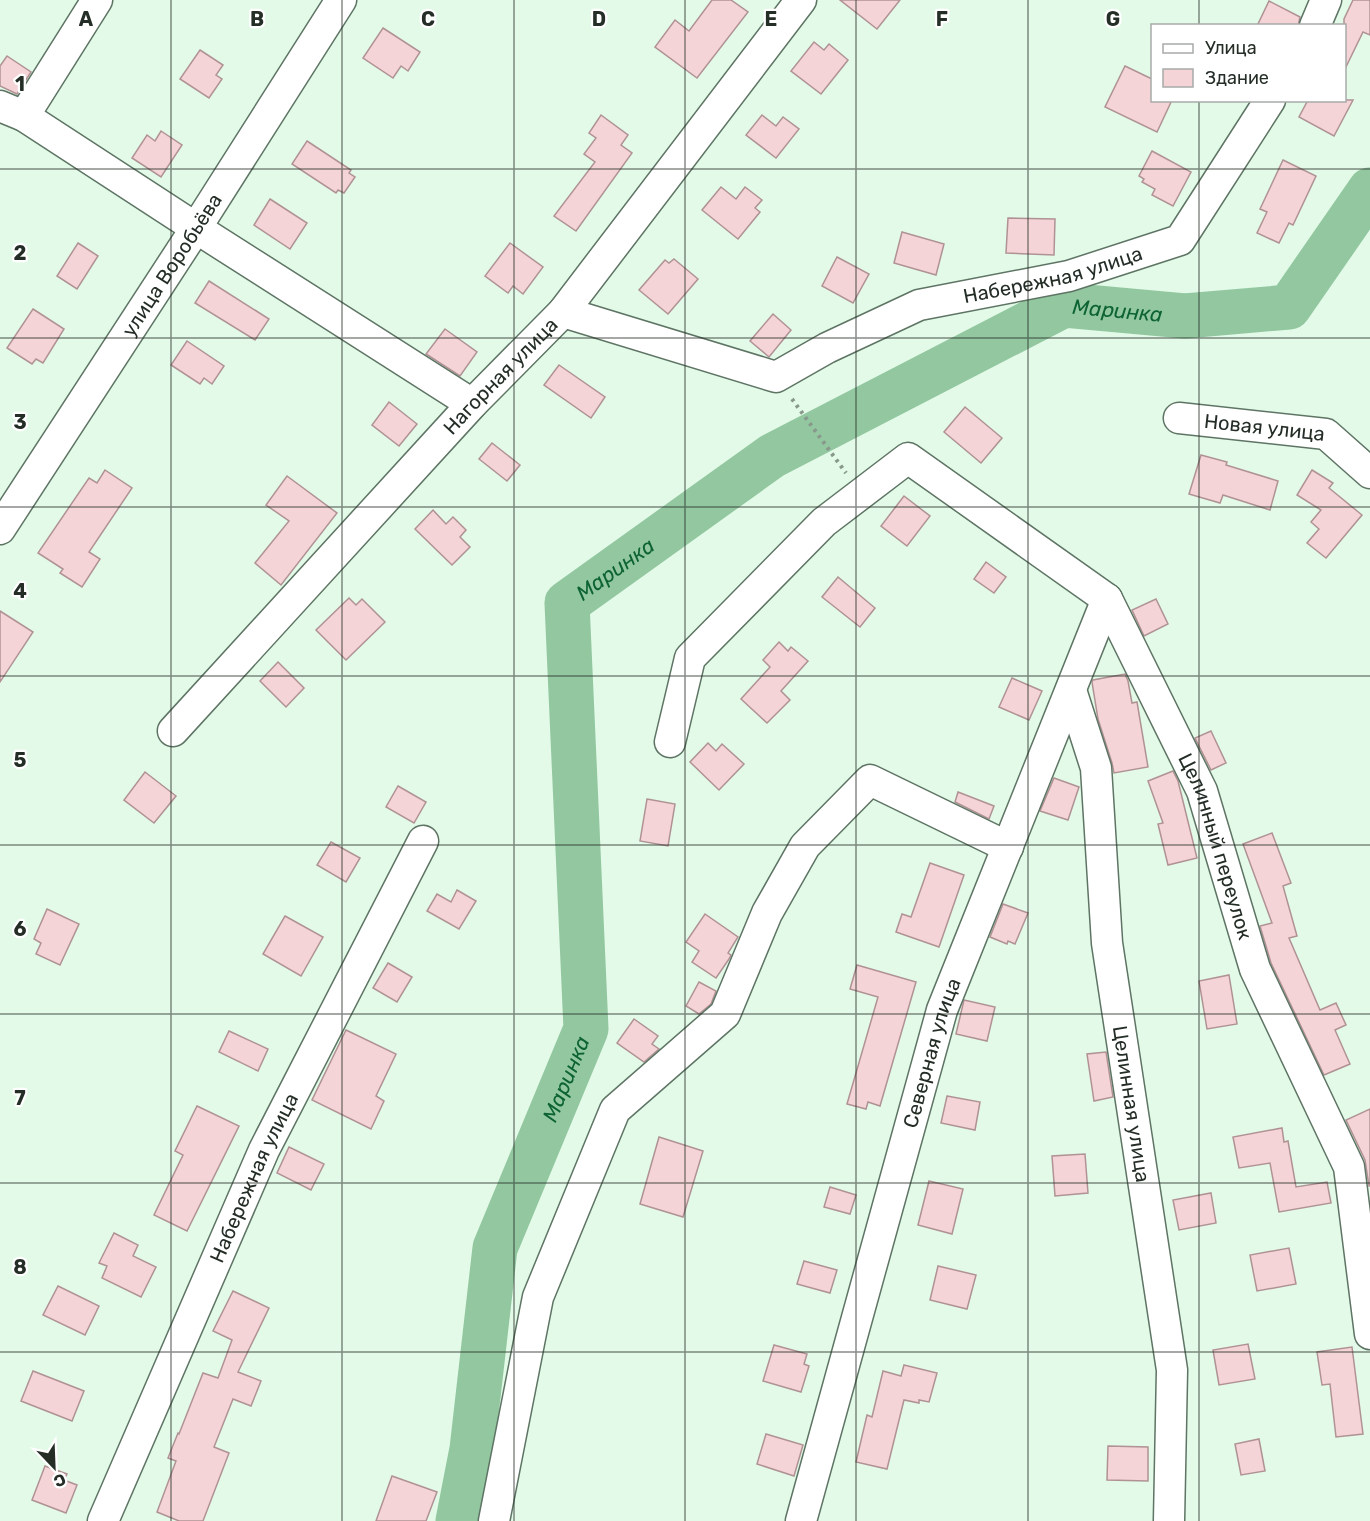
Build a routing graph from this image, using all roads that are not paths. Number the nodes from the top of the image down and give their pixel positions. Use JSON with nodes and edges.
{"nodes":[{"id":1,"x":97,"y":0,"type":"edge"},
{"id":2,"x":341,"y":0,"type":"edge"},
{"id":3,"x":801,"y":0,"type":"edge"},
{"id":4,"x":1326,"y":0,"type":"edge"},
{"id":5,"x":1316,"y":24,"type":"edge"},
{"id":6,"x":1269,"y":102,"type":"edge"},
{"id":7,"x":12,"y":111,"type":"edge"},
{"id":8,"x":196,"y":228,"type":"junction"},
{"id":9,"x":563,"y":312,"type":"junction"},
{"id":10,"x":472,"y":404,"type":"junction"},
{"id":11,"x":1179,"y":418,"type":"dead end"},
{"id":12,"x":1370,"y":472,"type":"edge"},
{"id":13,"x":0,"y":529,"type":"edge"},
{"id":14,"x":1107,"y":599,"type":"junction"},
{"id":15,"x":1071,"y":690,"type":"junction"},
{"id":16,"x":173,"y":731,"type":"dead end"},
{"id":17,"x":670,"y":742,"type":"dead end"},
{"id":18,"x":423,"y":841,"type":"dead end"},
{"id":19,"x":1008,"y":847,"type":"junction"},
{"id":20,"x":1370,"y":1334,"type":"edge"},
{"id":21,"x":103,"y":1521,"type":"edge"},
{"id":22,"x":494,"y":1521,"type":"edge"},
{"id":23,"x":801,"y":1521,"type":"edge"},
{"id":24,"x":1169,"y":1521,"type":"edge"}],
"edges":[{"from":1,"to":7,"type":"street"},
{"from":2,"to":8,"type":"street","name":"улица Воробьёва"},
{"from":3,"to":9,"type":"street","name":"Нагорная улица"},
{"from":4,"to":5,"type":"street"},
{"from":6,"to":9,"type":"street","name":"Набережная улица"},
{"from":7,"to":8,"type":"street"},
{"from":8,"to":10,"type":"street"},
{"from":8,"to":13,"type":"street","name":"улица Воробьёва"},
{"from":9,"to":10,"type":"street","name":"Нагорная улица"},
{"from":10,"to":16,"type":"street","name":"Нагорная улица"},
{"from":11,"to":12,"type":"street","name":"Новая улица"},
{"from":14,"to":15,"type":"street","name":"Северная улица"},
{"from":14,"to":17,"type":"street","name":"Целинный переулок"},
{"from":14,"to":20,"type":"street","name":"Целинный переулок"},
{"from":15,"to":19,"type":"street","name":"Северная улица"},
{"from":15,"to":24,"type":"street","name":"Целинная улица"},
{"from":18,"to":21,"type":"street","name":"Набережная улица"},
{"from":19,"to":22,"type":"street"},
{"from":19,"to":23,"type":"street","name":"Северная улица"}]}
